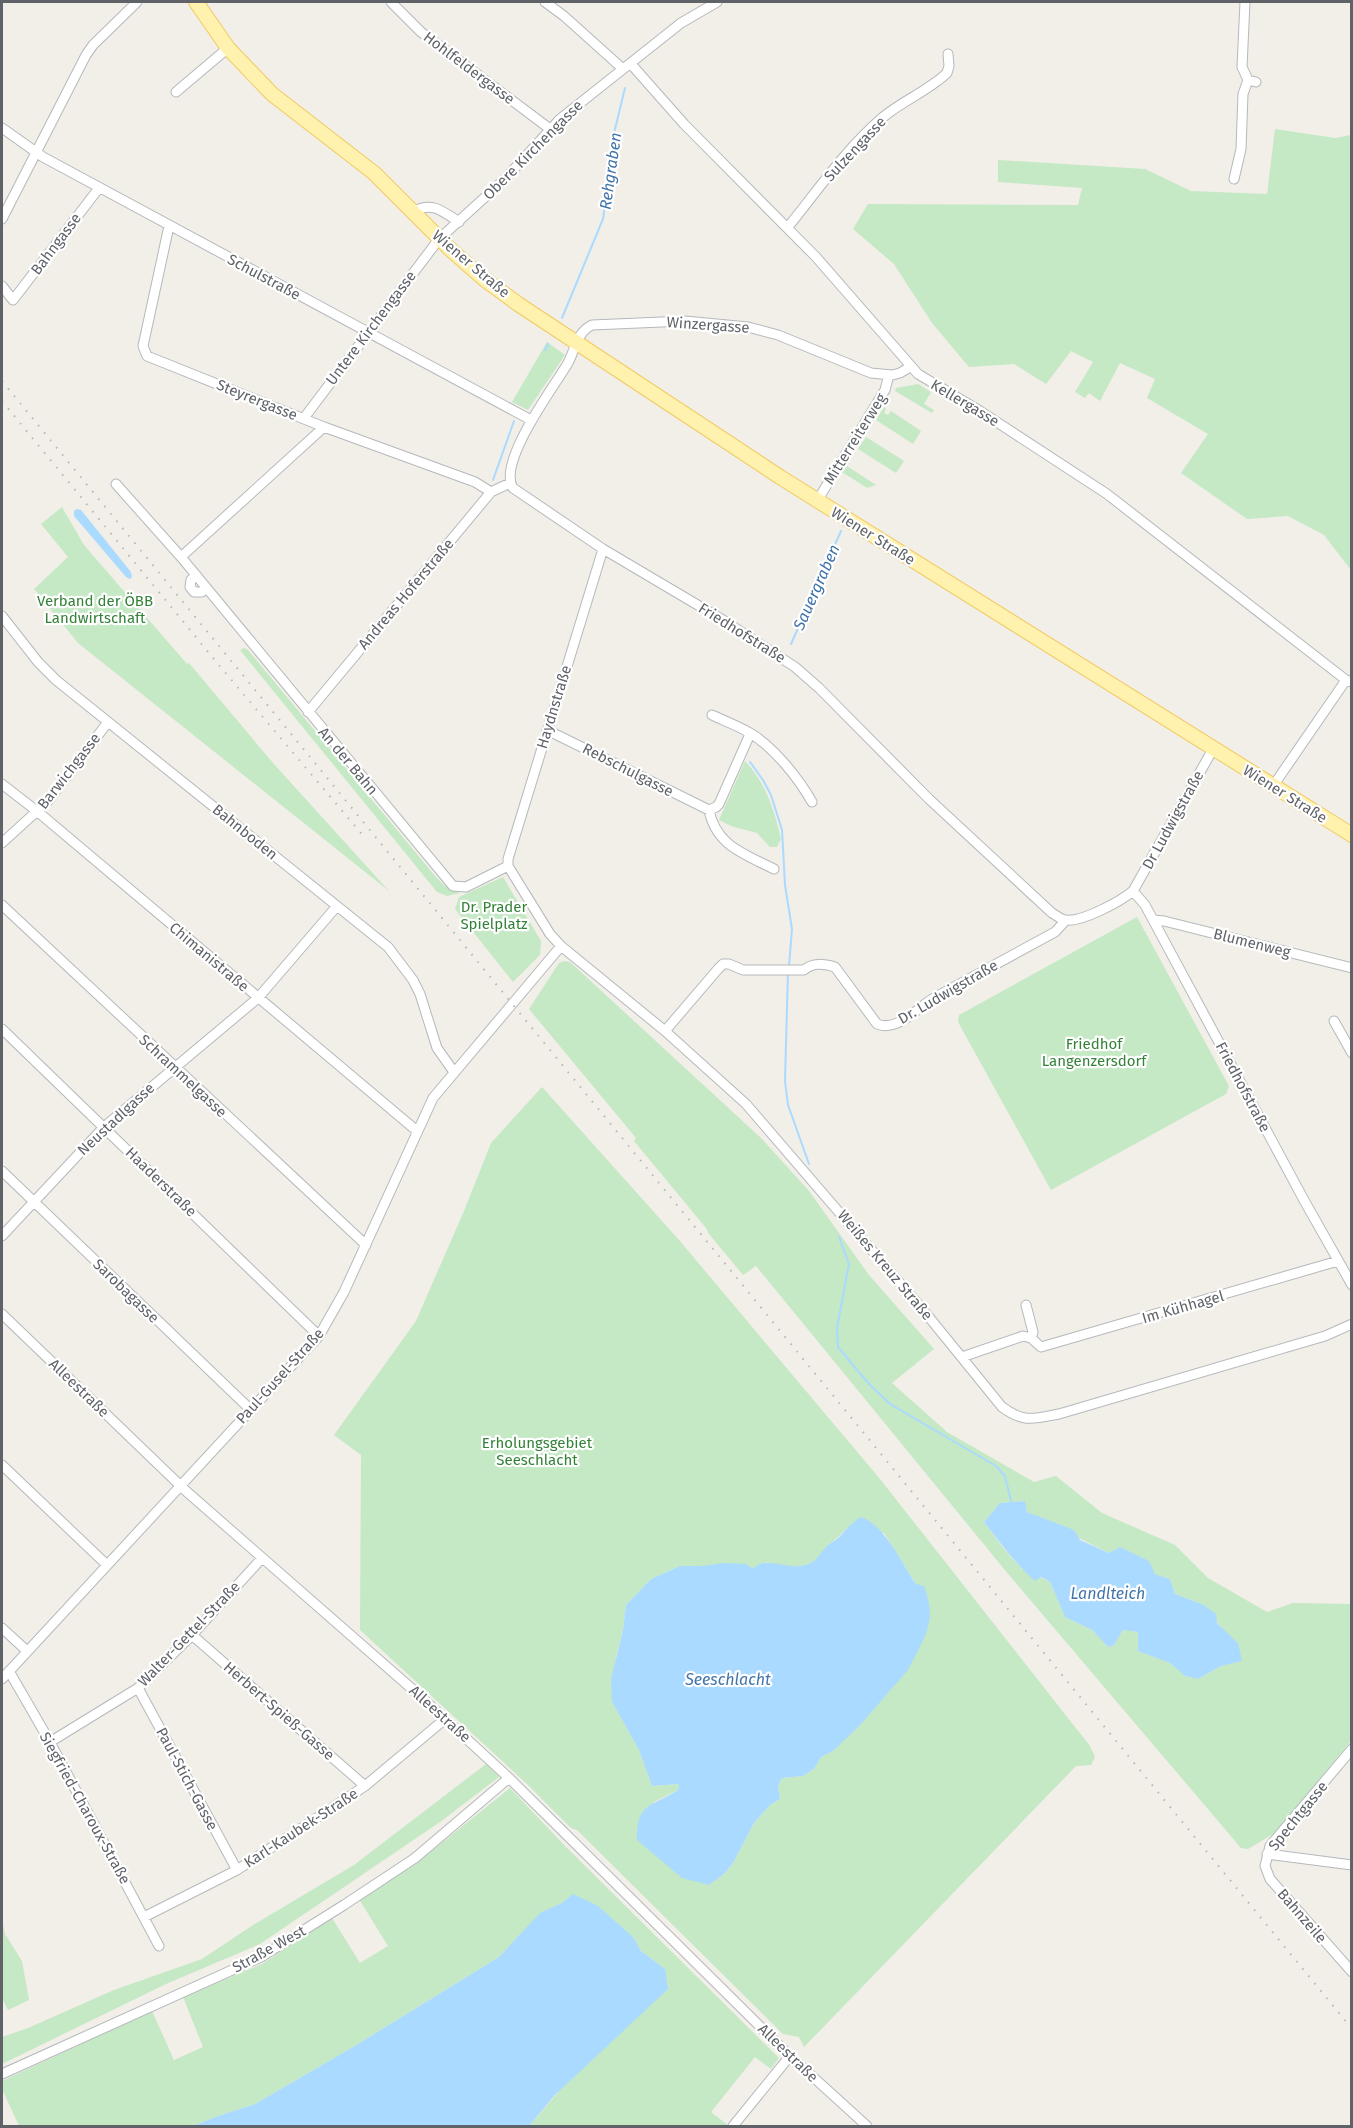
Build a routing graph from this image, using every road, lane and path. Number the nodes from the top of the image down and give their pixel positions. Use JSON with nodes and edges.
{"nodes":[{"id":1,"x":137,"y":2,"type":"edge"},
{"id":2,"x":196,"y":2,"type":"edge"},
{"id":3,"x":391,"y":2,"type":"edge"},
{"id":4,"x":545,"y":2,"type":"edge"},
{"id":5,"x":693,"y":2,"type":"edge"},
{"id":6,"x":717,"y":2,"type":"edge"},
{"id":7,"x":1245,"y":2,"type":"edge"},
{"id":8,"x":697,"y":12,"type":"junction"},
{"id":9,"x":228,"y":48,"type":"junction"},
{"id":10,"x":948,"y":54,"type":"dead end"},
{"id":11,"x":627,"y":66,"type":"junction"},
{"id":12,"x":176,"y":92,"type":"dead end"},
{"id":13,"x":2,"y":128,"type":"edge"},
{"id":14,"x":550,"y":129,"type":"junction"},
{"id":15,"x":35,"y":152,"type":"junction"},
{"id":16,"x":1234,"y":179,"type":"dead end"},
{"id":17,"x":99,"y":188,"type":"junction"},
{"id":18,"x":413,"y":212,"type":"junction"},
{"id":19,"x":2,"y":219,"type":"edge"},
{"id":20,"x":459,"y":222,"type":"junction"},
{"id":21,"x":168,"y":226,"type":"junction"},
{"id":22,"x":788,"y":226,"type":"junction"},
{"id":23,"x":439,"y":239,"type":"junction"},
{"id":24,"x":2,"y":286,"type":"edge"},
{"id":25,"x":368,"y":333,"type":"junction"},
{"id":26,"x":577,"y":344,"type":"junction"},
{"id":27,"x":910,"y":367,"type":"junction"},
{"id":28,"x":889,"y":375,"type":"junction"},
{"id":29,"x":304,"y":418,"type":"junction"},
{"id":30,"x":531,"y":420,"type":"junction"},
{"id":31,"x":324,"y":427,"type":"junction"},
{"id":32,"x":510,"y":483,"type":"junction"},
{"id":33,"x":116,"y":484,"type":"dead end"},
{"id":34,"x":491,"y":492,"type":"junction"},
{"id":35,"x":817,"y":501,"type":"junction"},
{"id":36,"x":603,"y":549,"type":"junction"},
{"id":37,"x":181,"y":557,"type":"junction"},
{"id":38,"x":2,"y":616,"type":"edge"},
{"id":39,"x":1349,"y":681,"type":"edge"},
{"id":40,"x":308,"y":712,"type":"junction"},
{"id":41,"x":712,"y":715,"type":"dead end"},
{"id":42,"x":108,"y":722,"type":"junction"},
{"id":43,"x":547,"y":730,"type":"junction"},
{"id":44,"x":750,"y":734,"type":"junction"},
{"id":45,"x":1213,"y":749,"type":"junction"},
{"id":46,"x":2,"y":784,"type":"edge"},
{"id":47,"x":1273,"y":786,"type":"junction"},
{"id":48,"x":812,"y":802,"type":"dead end"},
{"id":49,"x":709,"y":810,"type":"junction"},
{"id":50,"x":38,"y":812,"type":"junction"},
{"id":51,"x":1352,"y":835,"type":"edge"},
{"id":52,"x":2,"y":843,"type":"edge"},
{"id":53,"x":508,"y":866,"type":"junction"},
{"id":54,"x":774,"y":869,"type":"dead end"},
{"id":55,"x":1133,"y":891,"type":"junction"},
{"id":56,"x":2,"y":905,"type":"edge"},
{"id":57,"x":337,"y":906,"type":"junction"},
{"id":58,"x":1066,"y":920,"type":"junction"},
{"id":59,"x":1153,"y":920,"type":"junction"},
{"id":60,"x":561,"y":946,"type":"junction"},
{"id":61,"x":838,"y":956,"type":"dead end"},
{"id":62,"x":835,"y":967,"type":"junction"},
{"id":63,"x":1352,"y":968,"type":"edge"},
{"id":64,"x":258,"y":998,"type":"junction"},
{"id":65,"x":1334,"y":1021,"type":"dead end"},
{"id":66,"x":2,"y":1029,"type":"edge"},
{"id":67,"x":665,"y":1031,"type":"junction"},
{"id":68,"x":1352,"y":1053,"type":"edge"},
{"id":69,"x":174,"y":1067,"type":"junction"},
{"id":70,"x":454,"y":1072,"type":"junction"},
{"id":71,"x":104,"y":1126,"type":"junction"},
{"id":72,"x":417,"y":1131,"type":"junction"},
{"id":73,"x":2,"y":1172,"type":"edge"},
{"id":74,"x":33,"y":1202,"type":"junction"},
{"id":75,"x":2,"y":1236,"type":"edge"},
{"id":76,"x":366,"y":1245,"type":"junction"},
{"id":77,"x":1338,"y":1261,"type":"junction"},
{"id":78,"x":1352,"y":1285,"type":"edge"},
{"id":79,"x":1026,"y":1305,"type":"dead end"},
{"id":80,"x":2,"y":1314,"type":"edge"},
{"id":81,"x":1352,"y":1324,"type":"edge"},
{"id":82,"x":319,"y":1336,"type":"junction"},
{"id":83,"x":1031,"y":1338,"type":"junction"},
{"id":84,"x":962,"y":1357,"type":"junction"},
{"id":85,"x":251,"y":1410,"type":"junction"},
{"id":86,"x":2,"y":1465,"type":"edge"},
{"id":87,"x":182,"y":1486,"type":"junction"},
{"id":88,"x":262,"y":1558,"type":"junction"},
{"id":89,"x":107,"y":1566,"type":"junction"},
{"id":90,"x":2,"y":1628,"type":"edge"},
{"id":91,"x":192,"y":1635,"type":"junction"},
{"id":92,"x":27,"y":1651,"type":"junction"},
{"id":93,"x":9,"y":1671,"type":"junction"},
{"id":94,"x":2,"y":1679,"type":"edge"},
{"id":95,"x":138,"y":1688,"type":"junction"},
{"id":96,"x":445,"y":1719,"type":"junction"},
{"id":97,"x":50,"y":1742,"type":"junction"},
{"id":98,"x":1352,"y":1749,"type":"edge"},
{"id":99,"x":509,"y":1778,"type":"junction"},
{"id":100,"x":365,"y":1786,"type":"junction"},
{"id":101,"x":1267,"y":1854,"type":"junction"},
{"id":102,"x":1352,"y":1865,"type":"edge"},
{"id":103,"x":237,"y":1870,"type":"junction"},
{"id":104,"x":144,"y":1917,"type":"junction"},
{"id":105,"x":159,"y":1946,"type":"dead end"},
{"id":106,"x":1347,"y":1963,"type":"edge"},
{"id":107,"x":1352,"y":1972,"type":"edge"},
{"id":108,"x":790,"y":2056,"type":"junction"},
{"id":109,"x":2,"y":2074,"type":"edge"},
{"id":110,"x":733,"y":2127,"type":"edge"},
{"id":111,"x":867,"y":2127,"type":"edge"}],
"edges":[{"from":1,"to":15,"type":"street"},
{"from":2,"to":9,"type":"main road","name":"Wiener Straße"},
{"from":3,"to":14,"type":"street","name":"Hohlfeldergasse"},
{"from":4,"to":11,"type":"street","name":"Kellergasse"},
{"from":5,"to":8,"type":"street"},
{"from":6,"to":8,"type":"street","name":"Obere Kirchengasse"},
{"from":7,"to":16,"type":"street"},
{"from":8,"to":11,"type":"street","name":"Obere Kirchengasse"},
{"from":9,"to":12,"type":"street"},
{"from":9,"to":18,"type":"main road","name":"Wiener Straße"},
{"from":10,"to":22,"type":"street","name":"Sulzengasse"},
{"from":11,"to":14,"type":"street","name":"Obere Kirchengasse"},
{"from":11,"to":22,"type":"street","name":"Kellergasse"},
{"from":13,"to":15,"type":"street","name":"Schulstraße"},
{"from":14,"to":20,"type":"street","name":"Obere Kirchengasse"},
{"from":15,"to":17,"type":"street","name":"Schulstraße"},
{"from":15,"to":19,"type":"street"},
{"from":17,"to":21,"type":"street","name":"Schulstraße"},
{"from":17,"to":24,"type":"street","name":"Bahngasse"},
{"from":18,"to":20,"type":"street","name":"Wiener Straße"},
{"from":18,"to":23,"type":"main road","name":"Wiener Straße"},
{"from":20,"to":23,"type":"street","name":"Obere Kirchengasse"},
{"from":21,"to":25,"type":"street","name":"Schulstraße"},
{"from":21,"to":29,"type":"street","name":"Steyrergasse"},
{"from":22,"to":27,"type":"street","name":"Kellergasse"},
{"from":23,"to":25,"type":"street","name":"Untere Kirchengasse"},
{"from":23,"to":26,"type":"main road","name":"Wiener Straße"},
{"from":25,"to":29,"type":"street","name":"Untere Kirchengasse"},
{"from":25,"to":30,"type":"street","name":"Schulstraße"},
{"from":26,"to":28,"type":"street","name":"Winzergasse"},
{"from":26,"to":30,"type":"street"},
{"from":26,"to":35,"type":"main road","name":"Wiener Straße"},
{"from":27,"to":28,"type":"street"},
{"from":27,"to":39,"type":"street","name":"Kellergasse"},
{"from":28,"to":35,"type":"street","name":"Mitterreiterweg"},
{"from":29,"to":31,"type":"street","name":"Steyrergasse"},
{"from":30,"to":32,"type":"street"},
{"from":31,"to":34,"type":"street","name":"Steyrergasse"},
{"from":31,"to":37,"type":"street"},
{"from":32,"to":34,"type":"street","name":"Andreas Hoferstraße"},
{"from":32,"to":36,"type":"street","name":"Friedhofstraße"},
{"from":33,"to":37,"type":"street","name":"An der Bahn"},
{"from":34,"to":40,"type":"street","name":"Andreas Hoferstraße"},
{"from":35,"to":45,"type":"main road","name":"Wiener Straße"},
{"from":36,"to":43,"type":"street","name":"Haydnstraße"},
{"from":36,"to":58,"type":"street","name":"Friedhofstraße"},
{"from":37,"to":40,"type":"street","name":"An der Bahn"},
{"from":38,"to":42,"type":"street","name":"Bahnboden"},
{"from":39,"to":47,"type":"street"},
{"from":40,"to":53,"type":"street","name":"An der Bahn"},
{"from":41,"to":44,"type":"street"},
{"from":42,"to":50,"type":"street","name":"Barwichgasse"},
{"from":42,"to":57,"type":"street","name":"Bahnboden"},
{"from":43,"to":49,"type":"street","name":"Rebschulgasse"},
{"from":43,"to":53,"type":"street","name":"Haydnstraße"},
{"from":44,"to":48,"type":"street"},
{"from":44,"to":49,"type":"street"},
{"from":45,"to":47,"type":"main road","name":"Wiener Straße"},
{"from":45,"to":55,"type":"street","name":"Dr Ludwigstraße"},
{"from":46,"to":50,"type":"street","name":"Chimanistraße"},
{"from":47,"to":51,"type":"main road","name":"Wiener Straße"},
{"from":49,"to":54,"type":"street"},
{"from":50,"to":52,"type":"street","name":"Barwichgasse"},
{"from":50,"to":64,"type":"street","name":"Chimanistraße"},
{"from":53,"to":60,"type":"street","name":"Weißes Kreuz Straße"},
{"from":55,"to":58,"type":"street"},
{"from":55,"to":59,"type":"street","name":"Friedhofstraße"},
{"from":56,"to":69,"type":"street","name":"Schrammelgasse"},
{"from":57,"to":64,"type":"street","name":"Neustadlgasse"},
{"from":57,"to":70,"type":"street","name":"Bahnboden"},
{"from":58,"to":62,"type":"street","name":"Dr. Ludwigstraße"},
{"from":59,"to":63,"type":"street","name":"Blumenweg"},
{"from":59,"to":77,"type":"street","name":"Friedhofstraße"},
{"from":60,"to":67,"type":"street","name":"Weißes Kreuz Straße"},
{"from":60,"to":70,"type":"street","name":"Paul-Gusel-Straße"},
{"from":61,"to":62,"type":"street"},
{"from":62,"to":67,"type":"street"},
{"from":64,"to":69,"type":"street","name":"Neustadlgasse"},
{"from":64,"to":72,"type":"street","name":"Chimanistraße"},
{"from":65,"to":68,"type":"street"},
{"from":66,"to":71,"type":"street","name":"Haaderstraße"},
{"from":67,"to":84,"type":"street","name":"Weißes Kreuz Straße"},
{"from":69,"to":71,"type":"street","name":"Neustadlgasse"},
{"from":69,"to":76,"type":"street","name":"Schrammelgasse"},
{"from":70,"to":72,"type":"street","name":"Paul-Gusel-Straße"},
{"from":71,"to":74,"type":"street","name":"Neustadlgasse"},
{"from":71,"to":82,"type":"street","name":"Haaderstraße"},
{"from":72,"to":76,"type":"street","name":"Paul-Gusel-Straße"},
{"from":73,"to":74,"type":"street","name":"Sarobagasse"},
{"from":74,"to":75,"type":"street","name":"Neustadlgasse"},
{"from":74,"to":85,"type":"street","name":"Sarobagasse"},
{"from":76,"to":82,"type":"street","name":"Paul-Gusel-Straße"},
{"from":77,"to":78,"type":"street","name":"Friedhofstraße"},
{"from":77,"to":83,"type":"street","name":"Im Kühhagel"},
{"from":79,"to":83,"type":"street"},
{"from":80,"to":87,"type":"street","name":"Alleestraße"},
{"from":81,"to":84,"type":"street","name":"Weißes Kreuz Straße"},
{"from":82,"to":85,"type":"street","name":"Paul-Gusel-Straße"},
{"from":83,"to":84,"type":"street","name":"Im Kühhagel"},
{"from":85,"to":87,"type":"street","name":"Paul-Gusel-Straße"},
{"from":86,"to":89,"type":"street"},
{"from":87,"to":88,"type":"street","name":"Alleestraße"},
{"from":87,"to":89,"type":"street","name":"Paul-Gusel-Straße"},
{"from":88,"to":91,"type":"street","name":"Walter-Gettel-Straße"},
{"from":88,"to":96,"type":"street","name":"Alleestraße"},
{"from":89,"to":92,"type":"street","name":"Paul-Gusel-Straße"},
{"from":90,"to":92,"type":"street"},
{"from":91,"to":95,"type":"street","name":"Walter-Gettel-Straße"},
{"from":91,"to":100,"type":"street","name":"Herbert-Spieß-Gasse"},
{"from":92,"to":93,"type":"street","name":"Paul-Gusel-Straße"},
{"from":93,"to":94,"type":"street","name":"Paul-Gusel-Straße"},
{"from":93,"to":97,"type":"street","name":"Siegfried-Charoux-Straße"},
{"from":95,"to":97,"type":"street","name":"Walter-Gettel-Straße"},
{"from":95,"to":103,"type":"street","name":"Paul-Stich-Gasse"},
{"from":96,"to":99,"type":"street","name":"Alleestraße"},
{"from":96,"to":100,"type":"street","name":"Karl-Kaubek-Straße"},
{"from":97,"to":104,"type":"street","name":"Siegfried-Charoux-Straße"},
{"from":98,"to":101,"type":"street","name":"Spechtgasse"},
{"from":99,"to":108,"type":"street","name":"Alleestraße"},
{"from":99,"to":109,"type":"street","name":"Straße West"},
{"from":100,"to":103,"type":"street","name":"Karl-Kaubek-Straße"},
{"from":101,"to":102,"type":"street"},
{"from":101,"to":106,"type":"street","name":"Bahnzeile"},
{"from":103,"to":104,"type":"street","name":"Karl-Kaubek-Straße"},
{"from":104,"to":105,"type":"street","name":"Siegfried-Charoux-Straße"},
{"from":106,"to":107,"type":"street","name":"Bahnzeile"},
{"from":108,"to":110,"type":"street"},
{"from":108,"to":111,"type":"street","name":"Alleestraße"}]}
